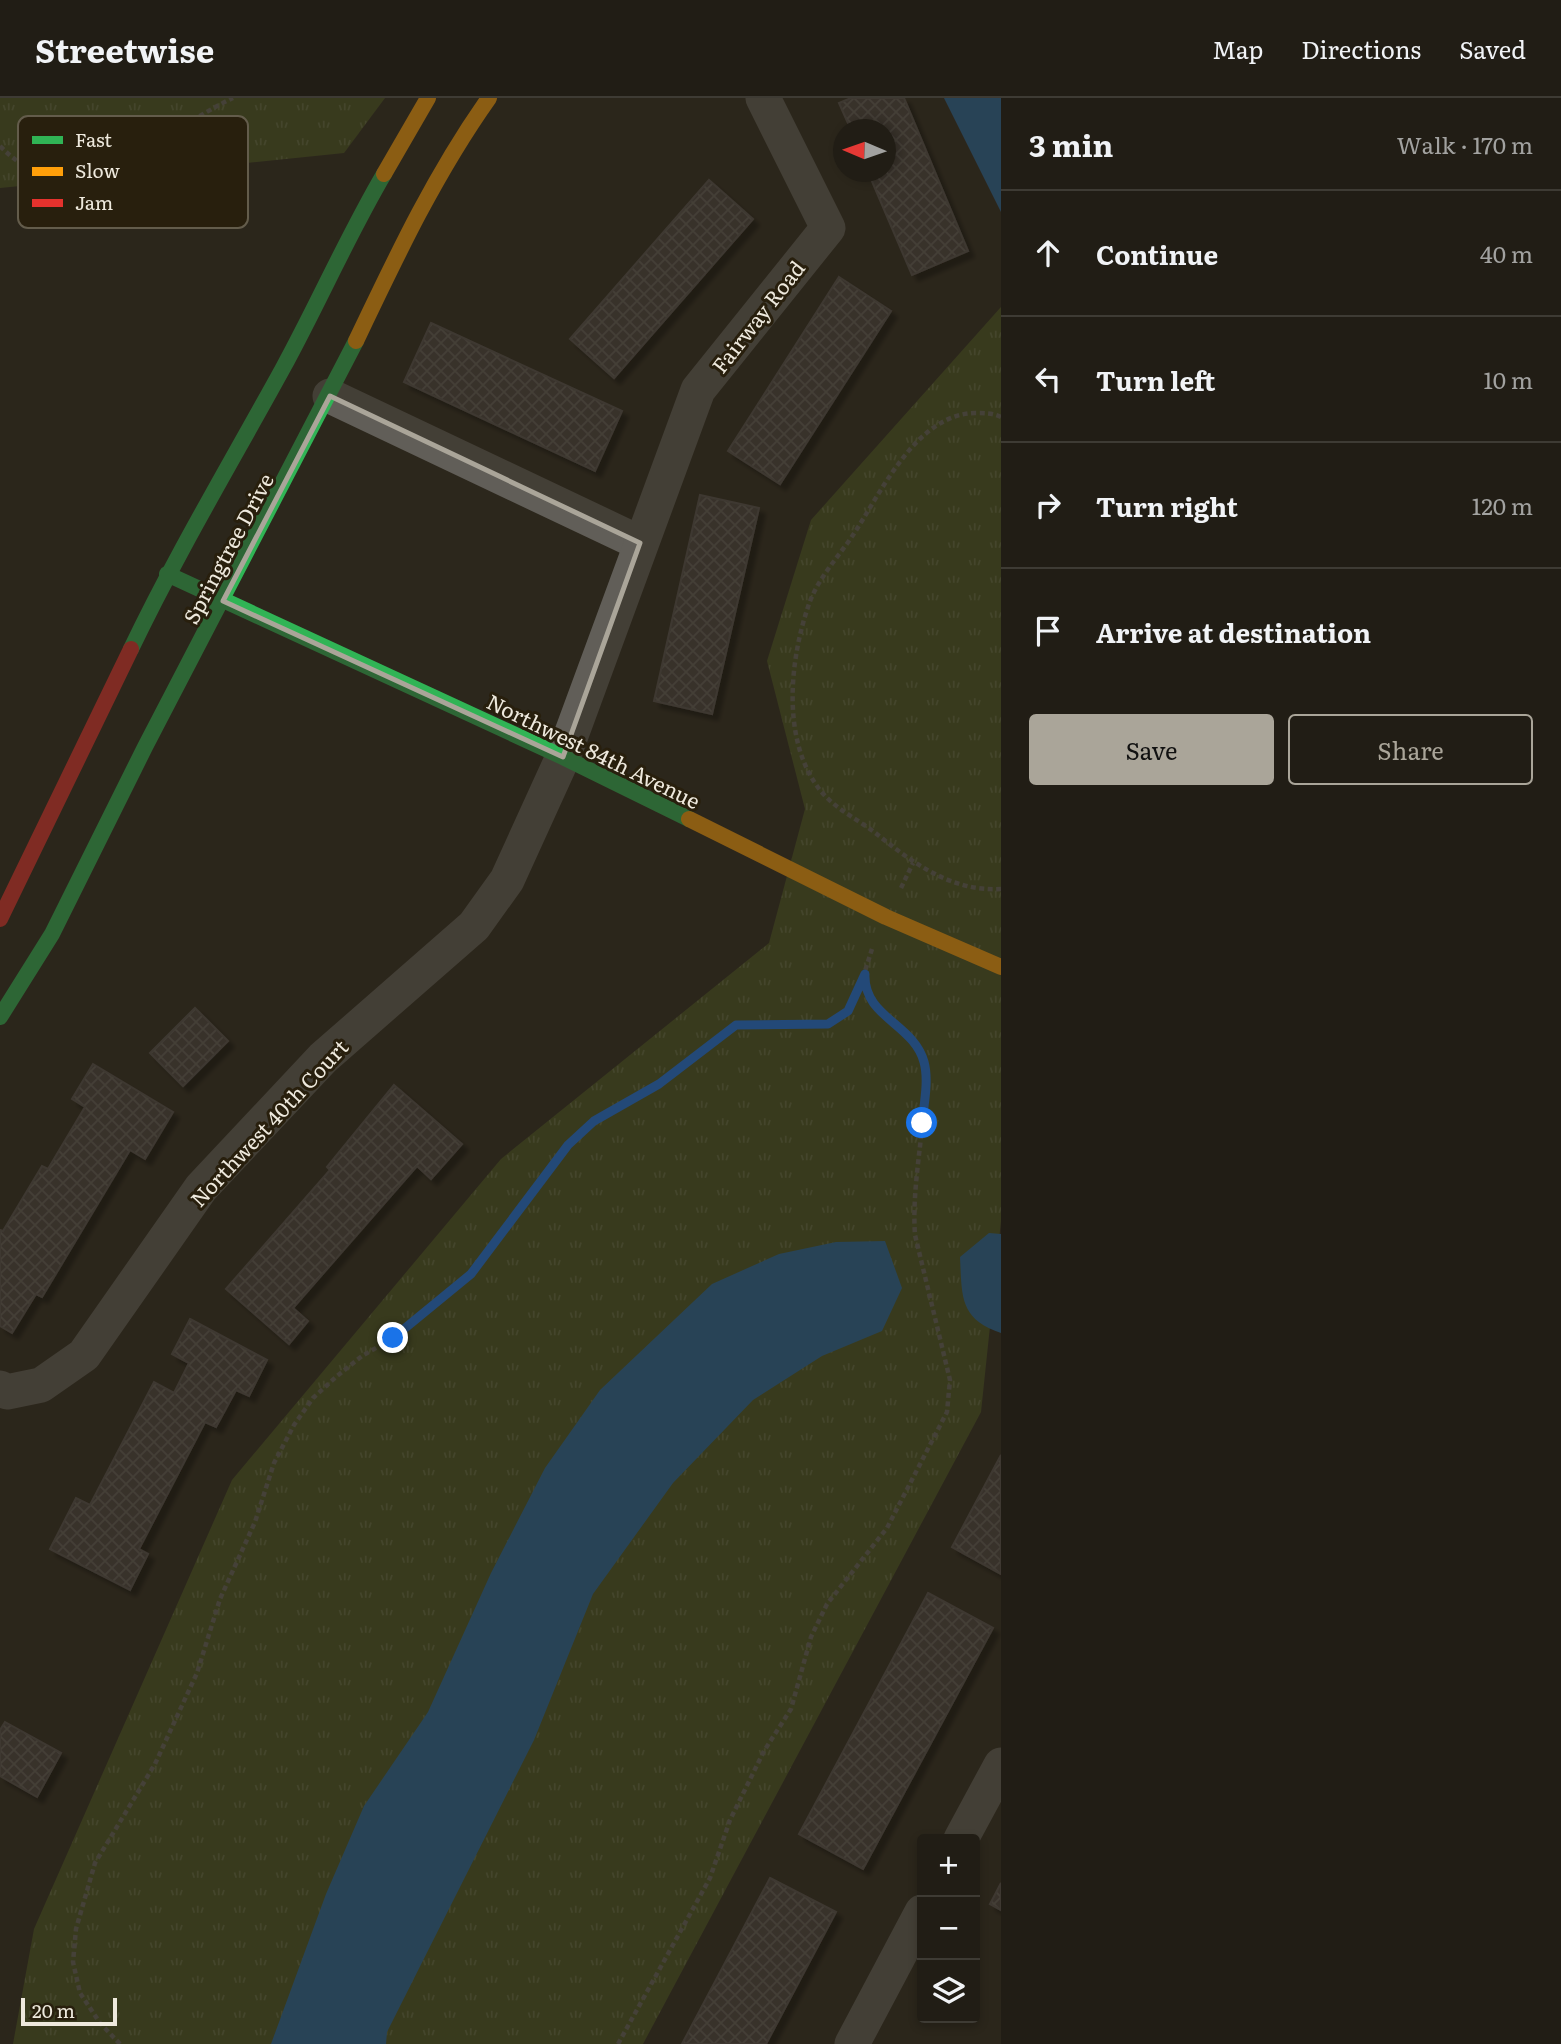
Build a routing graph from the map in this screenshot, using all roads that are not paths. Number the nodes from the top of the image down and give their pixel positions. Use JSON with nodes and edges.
{"nodes":[{"id":1,"x":428,"y":98,"type":"edge"},
{"id":2,"x":489,"y":98,"type":"edge"},
{"id":3,"x":763,"y":98,"type":"edge"},
{"id":4,"x":330,"y":396,"type":"junction"},
{"id":5,"x":640,"y":542,"type":"junction"},
{"id":6,"x":167,"y":574,"type":"junction"},
{"id":7,"x":223,"y":601,"type":"junction"},
{"id":8,"x":563,"y":757,"type":"junction"},
{"id":9,"x":0,"y":919,"type":"edge"},
{"id":10,"x":1001,"y":967,"type":"edge"},
{"id":11,"x":0,"y":1017,"type":"edge"},
{"id":12,"x":0,"y":1388,"type":"edge"},
{"id":13,"x":1001,"y":1765,"type":"edge"},
{"id":14,"x":964,"y":1834,"type":"edge"},
{"id":15,"x":917,"y":1921,"type":"edge"},
{"id":16,"x":852,"y":2044,"type":"edge"}],
"edges":[{"from":1,"to":6,"type":"street","name":"Springtree Drive"},
{"from":2,"to":4,"type":"street","name":"Springtree Drive"},
{"from":3,"to":5,"type":"street","name":"Fairway Road"},
{"from":4,"to":5,"type":"street"},
{"from":4,"to":7,"type":"street","name":"Springtree Drive"},
{"from":5,"to":8,"type":"street","name":"Fairway Road"},
{"from":6,"to":7,"type":"street","name":"Northwest 84th Avenue"},
{"from":6,"to":9,"type":"street","name":"Springtree Drive"},
{"from":7,"to":8,"type":"street","name":"Northwest 84th Avenue"},
{"from":7,"to":11,"type":"street","name":"Springtree Drive"},
{"from":8,"to":10,"type":"street","name":"Northwest 84th Avenue"},
{"from":8,"to":12,"type":"street","name":"Northwest 40th Court"},
{"from":13,"to":14,"type":"street"},
{"from":15,"to":16,"type":"street"}]}
